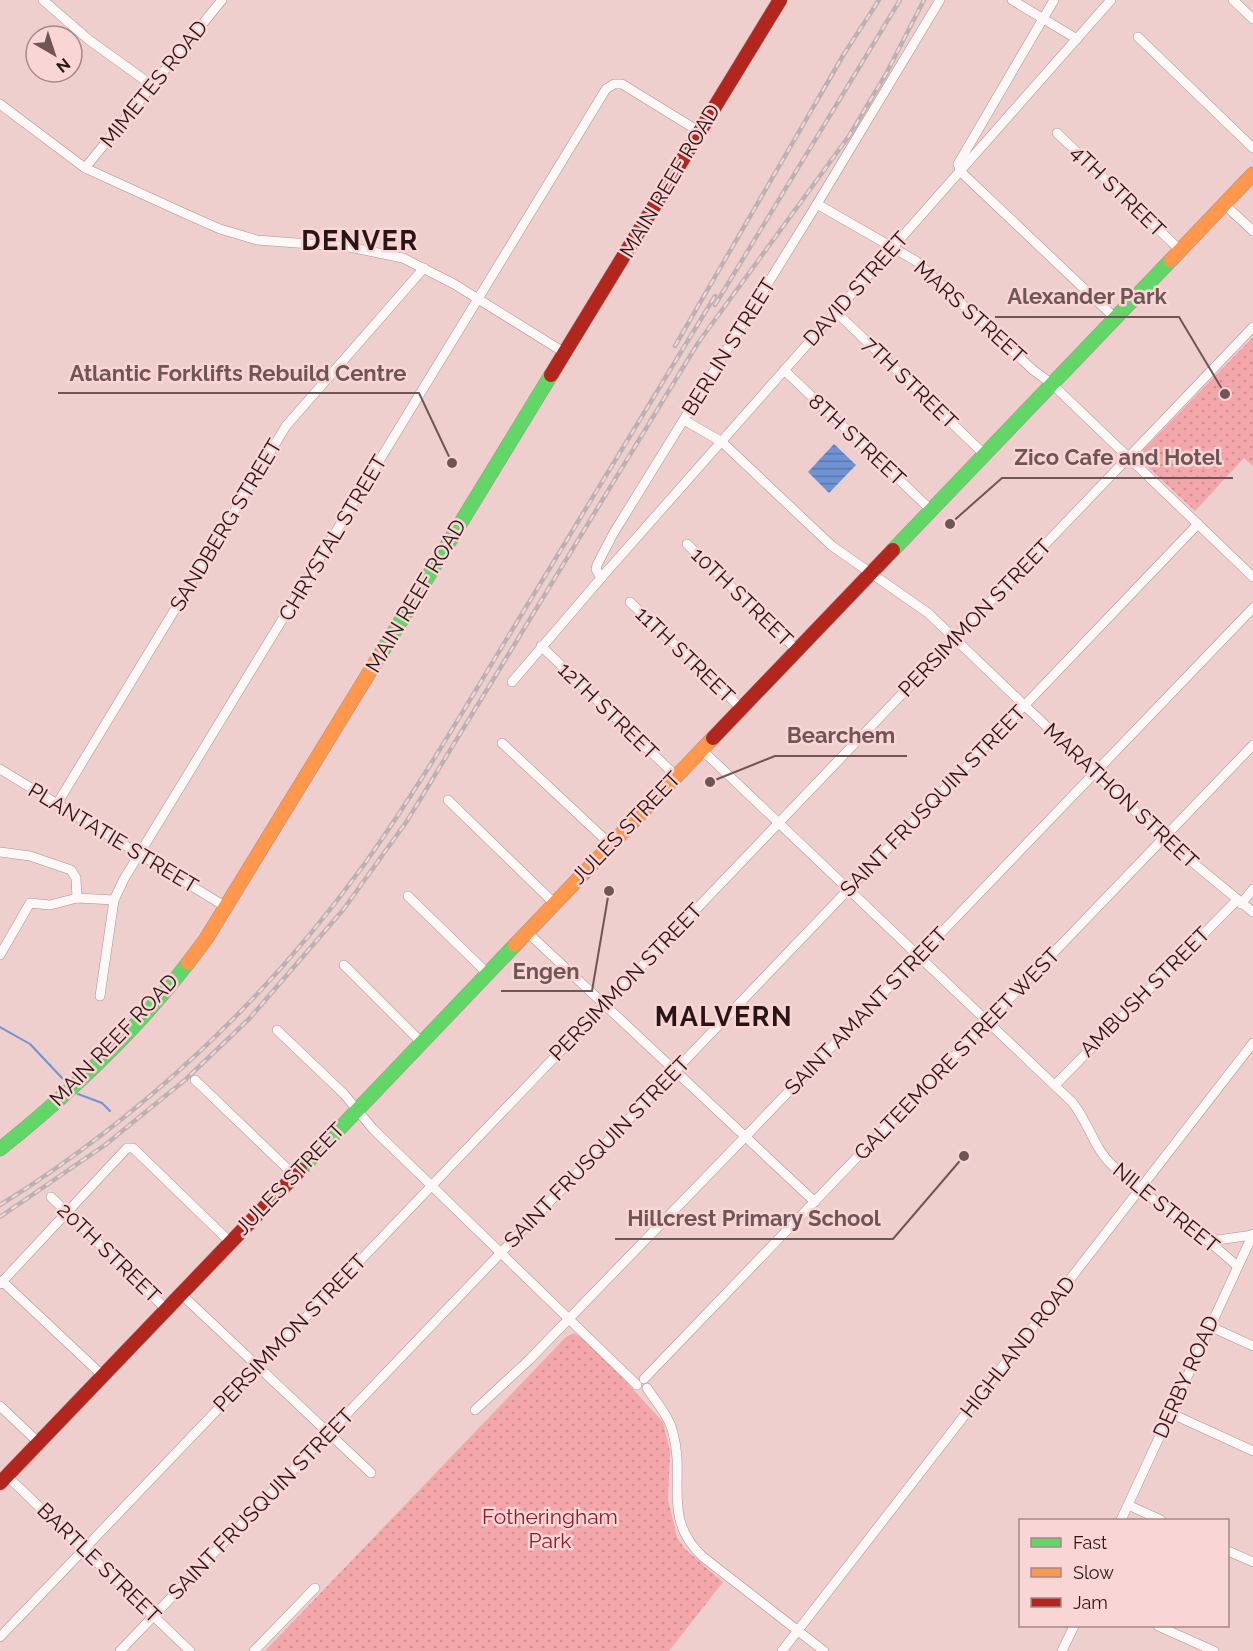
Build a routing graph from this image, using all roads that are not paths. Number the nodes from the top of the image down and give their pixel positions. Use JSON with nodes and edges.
{"nodes":[{"id":1,"x":43,"y":0,"type":"edge"},
{"id":2,"x":222,"y":0,"type":"edge"},
{"id":3,"x":780,"y":0,"type":"edge"},
{"id":4,"x":940,"y":0,"type":"edge"},
{"id":5,"x":1012,"y":0,"type":"edge"},
{"id":6,"x":1054,"y":0,"type":"edge"},
{"id":7,"x":1111,"y":0,"type":"edge"},
{"id":8,"x":1233,"y":0,"type":"edge"},
{"id":9,"x":1043,"y":18,"type":"junction"},
{"id":10,"x":1253,"y":19,"type":"edge"},
{"id":11,"x":1138,"y":38,"type":"dead end"},
{"id":12,"x":1077,"y":39,"type":"junction"},
{"id":13,"x":153,"y":86,"type":"junction"},
{"id":14,"x":0,"y":104,"type":"edge"},
{"id":15,"x":975,"y":131,"type":"junction"},
{"id":16,"x":700,"y":132,"type":"junction"},
{"id":17,"x":1057,"y":133,"type":"dead end"},
{"id":18,"x":989,"y":139,"type":"junction"},
{"id":19,"x":1253,"y":148,"type":"edge"},
{"id":20,"x":85,"y":168,"type":"junction"},
{"id":21,"x":962,"y":172,"type":"junction"},
{"id":22,"x":1253,"y":174,"type":"edge"},
{"id":23,"x":817,"y":204,"type":"junction"},
{"id":24,"x":1224,"y":204,"type":"junction"},
{"id":25,"x":1253,"y":231,"type":"edge"},
{"id":26,"x":894,"y":247,"type":"junction"},
{"id":27,"x":1180,"y":250,"type":"junction"},
{"id":28,"x":424,"y":268,"type":"junction"},
{"id":29,"x":479,"y":299,"type":"junction"},
{"id":30,"x":836,"y":312,"type":"junction"},
{"id":31,"x":1115,"y":318,"type":"junction"},
{"id":32,"x":1253,"y":327,"type":"edge"},
{"id":33,"x":565,"y":353,"type":"junction"},
{"id":34,"x":784,"y":370,"type":"junction"},
{"id":35,"x":1052,"y":384,"type":"junction"},
{"id":36,"x":684,"y":420,"type":"junction"},
{"id":37,"x":722,"y":442,"type":"junction"},
{"id":38,"x":984,"y":454,"type":"junction"},
{"id":39,"x":1129,"y":456,"type":"junction"},
{"id":40,"x":931,"y":510,"type":"junction"},
{"id":41,"x":1198,"y":524,"type":"junction"},
{"id":42,"x":687,"y":544,"type":"dead end"},
{"id":43,"x":872,"y":572,"type":"junction"},
{"id":44,"x":1253,"y":577,"type":"edge"},
{"id":45,"x":601,"y":578,"type":"junction"},
{"id":46,"x":630,"y":602,"type":"dead end"},
{"id":47,"x":1253,"y":608,"type":"edge"},
{"id":48,"x":955,"y":638,"type":"junction"},
{"id":49,"x":541,"y":646,"type":"junction"},
{"id":50,"x":797,"y":650,"type":"junction"},
{"id":51,"x":512,"y":682,"type":"dead end"},
{"id":52,"x":1024,"y":706,"type":"junction"},
{"id":53,"x":741,"y":708,"type":"junction"},
{"id":54,"x":502,"y":743,"type":"dead end"},
{"id":55,"x":1253,"y":745,"type":"edge"},
{"id":56,"x":701,"y":749,"type":"junction"},
{"id":57,"x":0,"y":769,"type":"edge"},
{"id":58,"x":1095,"y":773,"type":"junction"},
{"id":59,"x":676,"y":776,"type":"junction"},
{"id":60,"x":448,"y":800,"type":"dead end"},
{"id":61,"x":57,"y":804,"type":"junction"},
{"id":62,"x":780,"y":823,"type":"junction"},
{"id":63,"x":1163,"y":838,"type":"junction"},
{"id":64,"x":610,"y":844,"type":"junction"},
{"id":65,"x":0,"y":852,"type":"edge"},
{"id":66,"x":138,"y":854,"type":"junction"},
{"id":67,"x":1253,"y":889,"type":"edge"},
{"id":68,"x":848,"y":890,"type":"junction"},
{"id":69,"x":408,"y":896,"type":"dead end"},
{"id":70,"x":76,"y":898,"type":"junction"},
{"id":71,"x":114,"y":900,"type":"junction"},
{"id":72,"x":1239,"y":902,"type":"junction"},
{"id":73,"x":554,"y":903,"type":"junction"},
{"id":74,"x":226,"y":907,"type":"junction"},
{"id":75,"x":1253,"y":912,"type":"edge"},
{"id":76,"x":527,"y":932,"type":"junction"},
{"id":77,"x":0,"y":955,"type":"edge"},
{"id":78,"x":918,"y":956,"type":"junction"},
{"id":79,"x":344,"y":965,"type":"dead end"},
{"id":80,"x":487,"y":973,"type":"junction"},
{"id":81,"x":100,"y":996,"type":"dead end"},
{"id":82,"x":603,"y":1004,"type":"junction"},
{"id":83,"x":988,"y":1021,"type":"junction"},
{"id":84,"x":277,"y":1030,"type":"dead end"},
{"id":85,"x":421,"y":1042,"type":"junction"},
{"id":86,"x":1253,"y":1043,"type":"edge"},
{"id":87,"x":675,"y":1072,"type":"junction"},
{"id":88,"x":195,"y":1080,"type":"dead end"},
{"id":89,"x":1055,"y":1085,"type":"junction"},
{"id":90,"x":356,"y":1110,"type":"junction"},
{"id":91,"x":746,"y":1137,"type":"junction"},
{"id":92,"x":0,"y":1149,"type":"edge"},
{"id":93,"x":294,"y":1176,"type":"junction"},
{"id":94,"x":431,"y":1185,"type":"junction"},
{"id":95,"x":1142,"y":1188,"type":"junction"},
{"id":96,"x":51,"y":1197,"type":"dead end"},
{"id":97,"x":814,"y":1202,"type":"junction"},
{"id":98,"x":66,"y":1212,"type":"junction"},
{"id":99,"x":1253,"y":1235,"type":"edge"},
{"id":100,"x":1210,"y":1241,"type":"junction"},
{"id":101,"x":230,"y":1242,"type":"junction"},
{"id":102,"x":501,"y":1252,"type":"junction"},
{"id":103,"x":1237,"y":1266,"type":"junction"},
{"id":104,"x":1,"y":1282,"type":"edge"},
{"id":105,"x":181,"y":1294,"type":"junction"},
{"id":106,"x":166,"y":1309,"type":"junction"},
{"id":107,"x":570,"y":1318,"type":"junction"},
{"id":108,"x":1209,"y":1326,"type":"junction"},
{"id":109,"x":1253,"y":1346,"type":"edge"},
{"id":110,"x":258,"y":1366,"type":"junction"},
{"id":111,"x":103,"y":1376,"type":"junction"},
{"id":112,"x":643,"y":1384,"type":"junction"},
{"id":113,"x":0,"y":1406,"type":"edge"},
{"id":114,"x":475,"y":1410,"type":"dead end"},
{"id":115,"x":1170,"y":1413,"type":"junction"},
{"id":116,"x":329,"y":1433,"type":"junction"},
{"id":117,"x":39,"y":1443,"type":"junction"},
{"id":118,"x":1253,"y":1451,"type":"edge"},
{"id":119,"x":371,"y":1473,"type":"dead end"},
{"id":120,"x":4,"y":1480,"type":"edge"},
{"id":121,"x":1128,"y":1505,"type":"junction"},
{"id":122,"x":1122,"y":1519,"type":"edge"},
{"id":123,"x":1157,"y":1519,"type":"edge"},
{"id":124,"x":84,"y":1549,"type":"junction"},
{"id":125,"x":1229,"y":1552,"type":"edge"},
{"id":126,"x":1253,"y":1562,"type":"edge"},
{"id":127,"x":315,"y":1588,"type":"dead end"},
{"id":128,"x":154,"y":1616,"type":"junction"},
{"id":129,"x":1074,"y":1627,"type":"edge"},
{"id":130,"x":1160,"y":1627,"type":"edge"},
{"id":131,"x":798,"y":1631,"type":"junction"},
{"id":132,"x":0,"y":1637,"type":"edge"},
{"id":133,"x":120,"y":1651,"type":"edge"},
{"id":134,"x":190,"y":1651,"type":"edge"},
{"id":135,"x":254,"y":1651,"type":"edge"},
{"id":136,"x":782,"y":1651,"type":"edge"},
{"id":137,"x":824,"y":1651,"type":"edge"},
{"id":138,"x":1062,"y":1651,"type":"edge"},
{"id":139,"x":1214,"y":1651,"type":"edge"}],
"edges":[{"from":1,"to":13,"type":"street"},
{"from":2,"to":13,"type":"street","name":"MIMETES ROAD"},
{"from":3,"to":16,"type":"main road","name":"MAIN REEF ROAD"},
{"from":4,"to":23,"type":"street","name":"BERLIN STREET"},
{"from":5,"to":9,"type":"street"},
{"from":6,"to":9,"type":"street"},
{"from":7,"to":12,"type":"street","name":"DAVID STREET"},
{"from":8,"to":10,"type":"street"},
{"from":9,"to":12,"type":"street"},
{"from":9,"to":15,"type":"street"},
{"from":11,"to":19,"type":"street"},
{"from":12,"to":18,"type":"street","name":"DAVID STREET"},
{"from":13,"to":20,"type":"street","name":"MIMETES ROAD"},
{"from":14,"to":20,"type":"street"},
{"from":15,"to":18,"type":"street"},
{"from":15,"to":21,"type":"street"},
{"from":16,"to":29,"type":"street","name":"CHRYSTAL STREET"},
{"from":16,"to":33,"type":"main road","name":"MAIN REEF ROAD"},
{"from":17,"to":27,"type":"street","name":"4TH STREET"},
{"from":18,"to":21,"type":"street","name":"DAVID STREET"},
{"from":20,"to":28,"type":"street"},
{"from":21,"to":26,"type":"street","name":"DAVID STREET"},
{"from":21,"to":31,"type":"street"},
{"from":22,"to":24,"type":"main road","name":"JULES STREET"},
{"from":23,"to":26,"type":"street","name":"MARS STREET"},
{"from":23,"to":36,"type":"street","name":"BERLIN STREET"},
{"from":24,"to":25,"type":"street"},
{"from":24,"to":27,"type":"main road","name":"JULES STREET"},
{"from":26,"to":30,"type":"street","name":"DAVID STREET"},
{"from":26,"to":35,"type":"street","name":"MARS STREET"},
{"from":27,"to":31,"type":"main road","name":"JULES STREET"},
{"from":28,"to":29,"type":"street"},
{"from":28,"to":61,"type":"street","name":"SANDBERG STREET"},
{"from":29,"to":33,"type":"street"},
{"from":29,"to":66,"type":"street","name":"CHRYSTAL STREET"},
{"from":30,"to":34,"type":"street","name":"DAVID STREET"},
{"from":30,"to":38,"type":"street","name":"7TH STREET"},
{"from":31,"to":35,"type":"main road","name":"JULES STREET"},
{"from":32,"to":39,"type":"street","name":"PERSIMMON STREET"},
{"from":33,"to":74,"type":"main road","name":"MAIN REEF ROAD"},
{"from":34,"to":37,"type":"street","name":"DAVID STREET"},
{"from":34,"to":40,"type":"street","name":"8TH STREET"},
{"from":35,"to":38,"type":"main road","name":"JULES STREET"},
{"from":35,"to":39,"type":"street","name":"MARS STREET"},
{"from":36,"to":37,"type":"street","name":"MARATHON STREET"},
{"from":36,"to":45,"type":"street","name":"BERLIN STREET"},
{"from":37,"to":43,"type":"street","name":"MARATHON STREET"},
{"from":37,"to":45,"type":"street","name":"DAVID STREET"},
{"from":38,"to":40,"type":"main road","name":"JULES STREET"},
{"from":39,"to":41,"type":"street","name":"MARS STREET"},
{"from":39,"to":48,"type":"street","name":"PERSIMMON STREET"},
{"from":40,"to":43,"type":"main road","name":"JULES STREET"},
{"from":41,"to":44,"type":"street","name":"MARS STREET"},
{"from":41,"to":52,"type":"street","name":"SAINT FRUSQUIN STREET"},
{"from":42,"to":50,"type":"street","name":"10TH STREET"},
{"from":43,"to":48,"type":"street","name":"MARATHON STREET"},
{"from":43,"to":50,"type":"main road","name":"JULES STREET"},
{"from":45,"to":49,"type":"street"},
{"from":46,"to":53,"type":"street","name":"11TH STREET"},
{"from":47,"to":58,"type":"street","name":"SAINT AMANT STREET"},
{"from":48,"to":52,"type":"street","name":"MARATHON STREET"},
{"from":48,"to":62,"type":"street","name":"PERSIMMON STREET"},
{"from":49,"to":51,"type":"street"},
{"from":49,"to":59,"type":"street","name":"12TH STREET"},
{"from":50,"to":53,"type":"main road","name":"JULES STREET"},
{"from":52,"to":58,"type":"street","name":"MARATHON STREET"},
{"from":52,"to":68,"type":"street","name":"SAINT FRUSQUIN STREET"},
{"from":53,"to":56,"type":"main road","name":"JULES STREET"},
{"from":54,"to":64,"type":"street"},
{"from":55,"to":63,"type":"street","name":"GALTEEMORE STREET WEST"},
{"from":56,"to":59,"type":"main road","name":"JULES STREET"},
{"from":56,"to":62,"type":"street","name":"NILE STREET"},
{"from":57,"to":61,"type":"street","name":"PLANTATIE STREET"},
{"from":58,"to":63,"type":"street","name":"MARATHON STREET"},
{"from":58,"to":78,"type":"street","name":"SAINT AMANT STREET"},
{"from":59,"to":64,"type":"main road","name":"JULES STREET"},
{"from":60,"to":73,"type":"street"},
{"from":61,"to":66,"type":"street","name":"PLANTATIE STREET"},
{"from":62,"to":68,"type":"street","name":"NILE STREET"},
{"from":62,"to":82,"type":"street","name":"PERSIMMON STREET"},
{"from":63,"to":72,"type":"street","name":"MARATHON STREET"},
{"from":63,"to":83,"type":"street","name":"GALTEEMORE STREET WEST"},
{"from":64,"to":73,"type":"main road","name":"JULES STREET"},
{"from":65,"to":70,"type":"street"},
{"from":66,"to":71,"type":"street","name":"CHRYSTAL STREET"},
{"from":66,"to":74,"type":"street","name":"PLANTATIE STREET"},
{"from":67,"to":72,"type":"street","name":"AMBUSH STREET"},
{"from":68,"to":78,"type":"street","name":"NILE STREET"},
{"from":68,"to":87,"type":"street","name":"SAINT FRUSQUIN STREET"},
{"from":69,"to":80,"type":"street"},
{"from":70,"to":71,"type":"street"},
{"from":70,"to":77,"type":"street"},
{"from":71,"to":81,"type":"street","name":"CHRYSTAL STREET"},
{"from":72,"to":75,"type":"street","name":"MARATHON STREET"},
{"from":72,"to":89,"type":"street","name":"AMBUSH STREET"},
{"from":73,"to":76,"type":"main road","name":"JULES STREET"},
{"from":74,"to":92,"type":"main road","name":"MAIN REEF ROAD"},
{"from":76,"to":80,"type":"main road","name":"JULES STREET"},
{"from":76,"to":82,"type":"street"},
{"from":78,"to":83,"type":"street","name":"NILE STREET"},
{"from":78,"to":91,"type":"street","name":"SAINT AMANT STREET"},
{"from":79,"to":85,"type":"street"},
{"from":80,"to":85,"type":"main road","name":"JULES STREET"},
{"from":82,"to":87,"type":"street"},
{"from":82,"to":94,"type":"street","name":"PERSIMMON STREET"},
{"from":83,"to":89,"type":"street","name":"NILE STREET"},
{"from":83,"to":97,"type":"street","name":"GALTEEMORE STREET WEST"},
{"from":84,"to":90,"type":"street"},
{"from":85,"to":90,"type":"main road","name":"JULES STREET"},
{"from":86,"to":95,"type":"street","name":"HIGHLAND ROAD"},
{"from":87,"to":91,"type":"street"},
{"from":87,"to":102,"type":"street","name":"SAINT FRUSQUIN STREET"},
{"from":88,"to":93,"type":"street"},
{"from":89,"to":95,"type":"street","name":"NILE STREET"},
{"from":90,"to":93,"type":"main road","name":"JULES STREET"},
{"from":90,"to":94,"type":"street"},
{"from":91,"to":97,"type":"street"},
{"from":91,"to":107,"type":"street","name":"SAINT AMANT STREET"},
{"from":93,"to":101,"type":"main road","name":"JULES STREET"},
{"from":94,"to":102,"type":"street"},
{"from":94,"to":110,"type":"street","name":"PERSIMMON STREET"},
{"from":95,"to":100,"type":"street","name":"NILE STREET"},
{"from":95,"to":131,"type":"street","name":"HIGHLAND ROAD"},
{"from":96,"to":98,"type":"street","name":"20TH STREET"},
{"from":97,"to":112,"type":"street","name":"GALTEEMORE STREET WEST"},
{"from":98,"to":101,"type":"street"},
{"from":98,"to":104,"type":"street"},
{"from":98,"to":106,"type":"street","name":"20TH STREET"},
{"from":99,"to":100,"type":"street"},
{"from":99,"to":103,"type":"street","name":"DERBY ROAD"},
{"from":100,"to":103,"type":"street","name":"NILE STREET"},
{"from":101,"to":105,"type":"main road","name":"JULES STREET"},
{"from":102,"to":107,"type":"street"},
{"from":102,"to":116,"type":"street","name":"SAINT FRUSQUIN STREET"},
{"from":103,"to":108,"type":"street","name":"DERBY ROAD"},
{"from":104,"to":111,"type":"street"},
{"from":105,"to":106,"type":"main road","name":"JULES STREET"},
{"from":105,"to":110,"type":"street"},
{"from":106,"to":111,"type":"main road","name":"JULES STREET"},
{"from":107,"to":112,"type":"street"},
{"from":107,"to":114,"type":"street","name":"SAINT AMANT STREET"},
{"from":108,"to":109,"type":"street"},
{"from":108,"to":115,"type":"street","name":"DERBY ROAD"},
{"from":110,"to":116,"type":"street"},
{"from":110,"to":124,"type":"street","name":"PERSIMMON STREET"},
{"from":111,"to":117,"type":"main road","name":"JULES STREET"},
{"from":112,"to":131,"type":"street"},
{"from":113,"to":117,"type":"street"},
{"from":115,"to":118,"type":"street"},
{"from":115,"to":121,"type":"street","name":"DERBY ROAD"},
{"from":116,"to":119,"type":"street"},
{"from":116,"to":128,"type":"street","name":"SAINT FRUSQUIN STREET"},
{"from":117,"to":120,"type":"main road","name":"JULES STREET"},
{"from":120,"to":124,"type":"street","name":"BARTLE STREET"},
{"from":121,"to":122,"type":"street","name":"DERBY ROAD"},
{"from":121,"to":123,"type":"street"},
{"from":124,"to":128,"type":"street","name":"BARTLE STREET"},
{"from":124,"to":132,"type":"street","name":"PERSIMMON STREET"},
{"from":125,"to":126,"type":"street"},
{"from":127,"to":135,"type":"street"},
{"from":128,"to":133,"type":"street","name":"SAINT FRUSQUIN STREET"},
{"from":128,"to":134,"type":"street","name":"BARTLE STREET"},
{"from":129,"to":138,"type":"street"},
{"from":130,"to":139,"type":"street"},
{"from":131,"to":136,"type":"street","name":"HIGHLAND ROAD"},
{"from":131,"to":137,"type":"street"}]}
